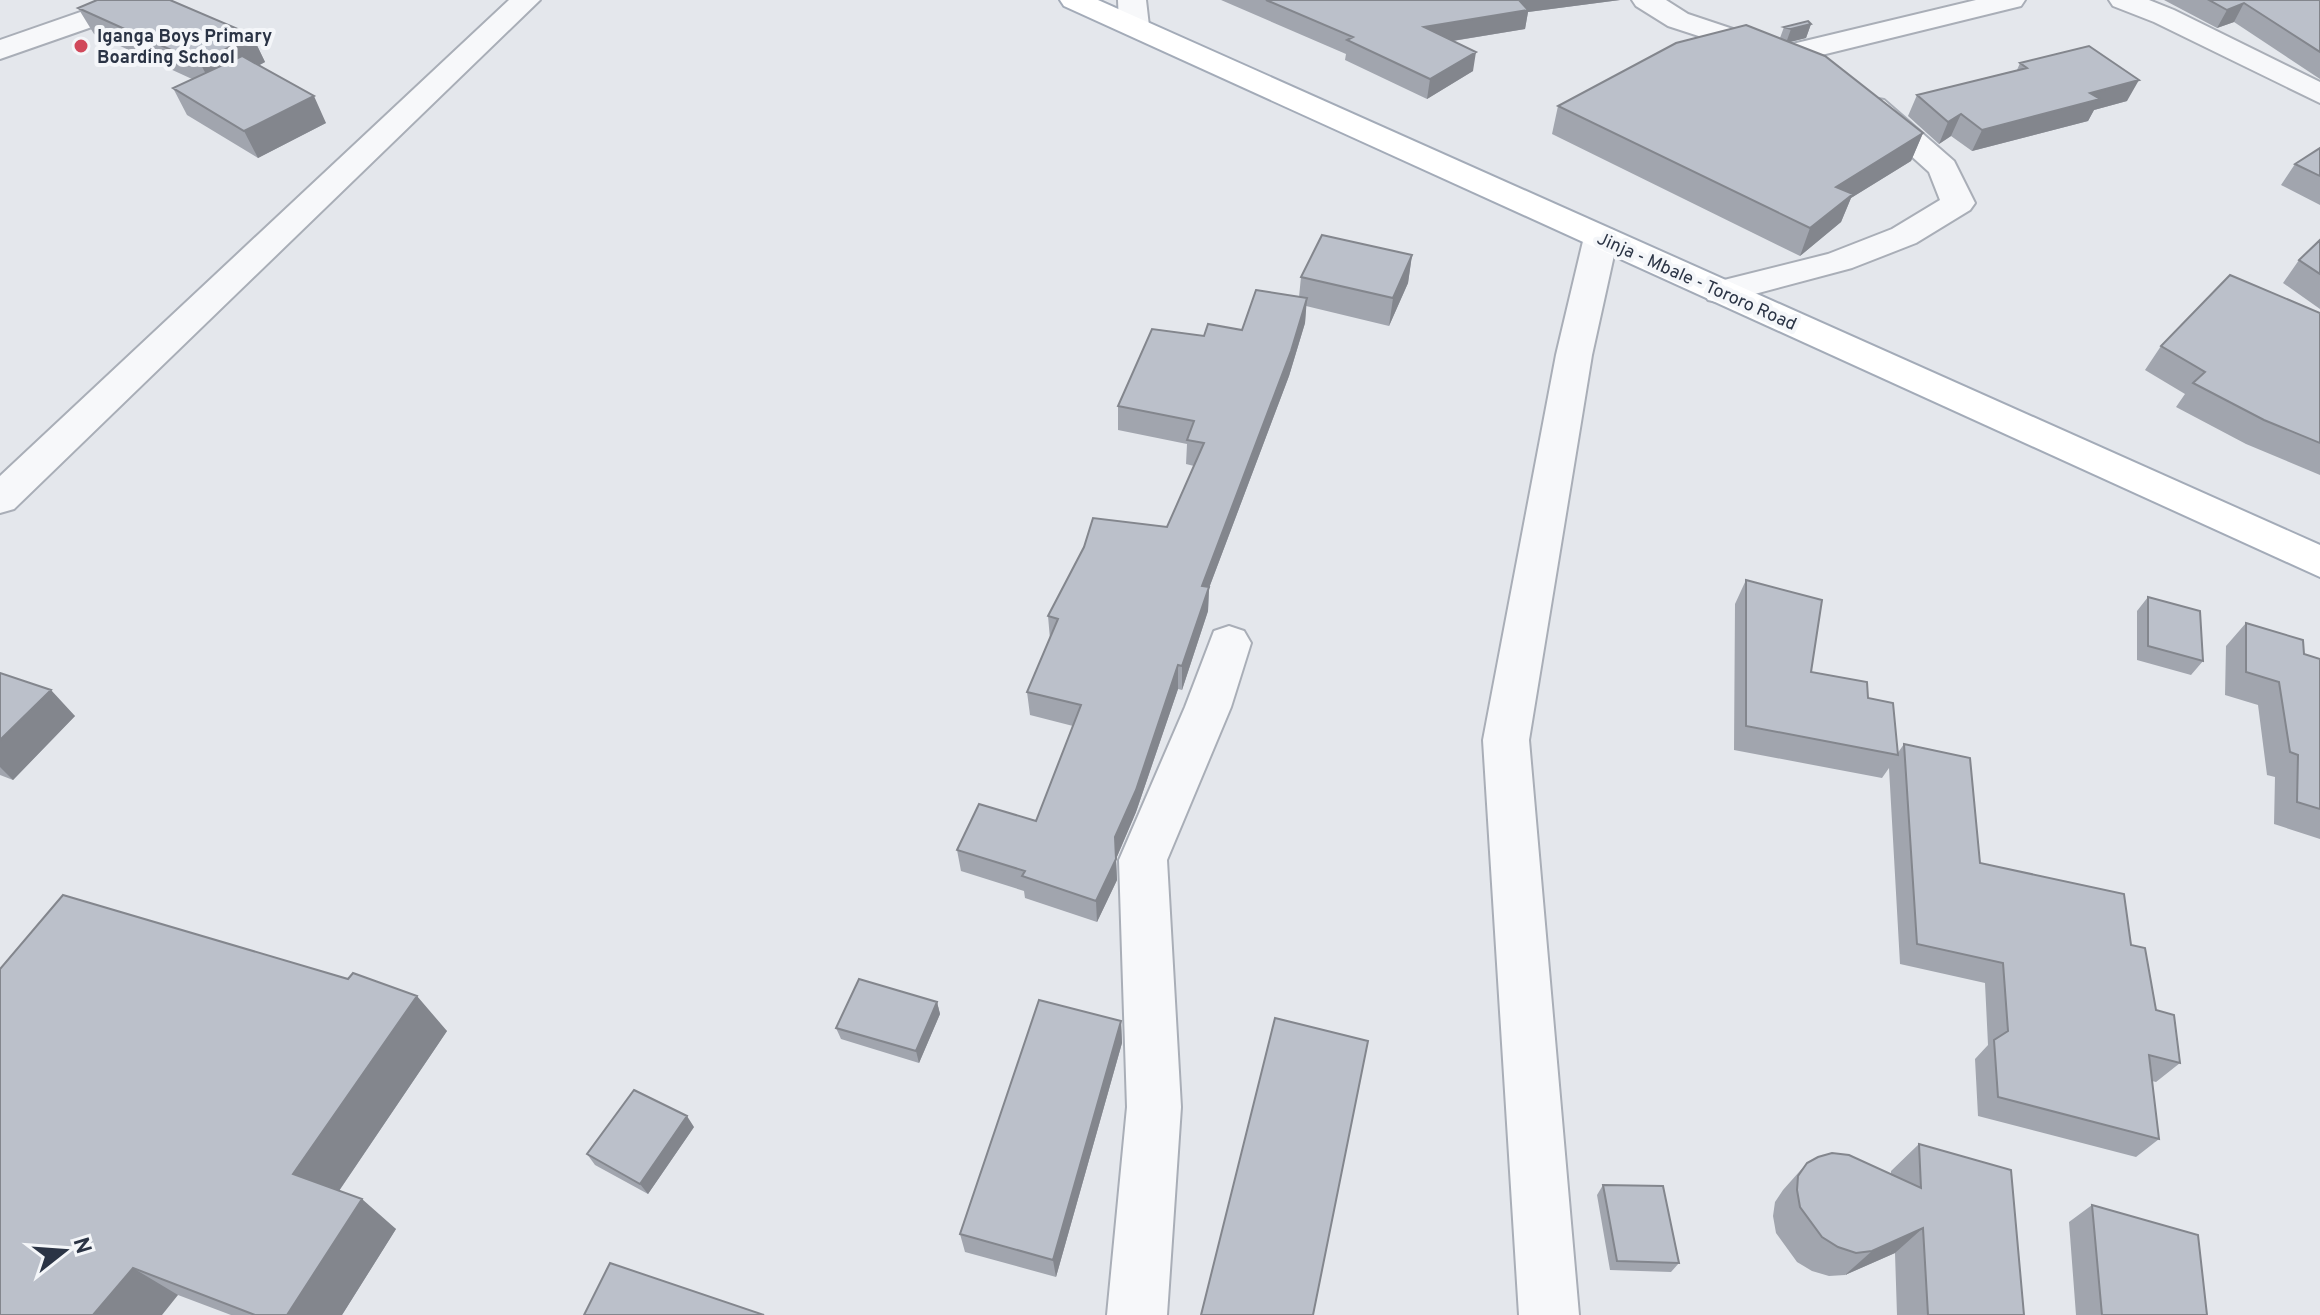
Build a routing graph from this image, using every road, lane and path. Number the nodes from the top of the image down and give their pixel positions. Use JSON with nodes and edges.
{"nodes":[{"id":1,"x":142,"y":0,"type":"edge"},
{"id":2,"x":526,"y":0,"type":"edge"},
{"id":3,"x":1074,"y":0,"type":"edge"},
{"id":4,"x":1646,"y":0,"type":"edge"},
{"id":5,"x":2011,"y":0,"type":"edge"},
{"id":6,"x":2123,"y":0,"type":"edge"},
{"id":7,"x":1133,"y":13,"type":"edge"},
{"id":8,"x":0,"y":50,"type":"edge"},
{"id":9,"x":1785,"y":55,"type":"junction"},
{"id":10,"x":2320,"y":94,"type":"edge"},
{"id":11,"x":1601,"y":237,"type":"junction"},
{"id":12,"x":1721,"y":292,"type":"junction"},
{"id":13,"x":0,"y":499,"type":"edge"},
{"id":14,"x":2320,"y":562,"type":"edge"},
{"id":15,"x":1229,"y":643,"type":"dead end"},
{"id":16,"x":1137,"y":1315,"type":"edge"},
{"id":17,"x":1549,"y":1315,"type":"edge"}],
"edges":[{"from":1,"to":8,"type":"street"},
{"from":2,"to":13,"type":"street"},
{"from":3,"to":7,"type":"main road","name":"Jinja - Mbale - Tororo Road"},
{"from":4,"to":9,"type":"street"},
{"from":5,"to":9,"type":"street"},
{"from":6,"to":10,"type":"street"},
{"from":7,"to":11,"type":"main road","name":"Jinja - Mbale - Tororo Road"},
{"from":9,"to":12,"type":"street"},
{"from":11,"to":12,"type":"main road","name":"Jinja - Mbale - Tororo Road"},
{"from":11,"to":17,"type":"street"},
{"from":12,"to":14,"type":"main road","name":"Jinja - Mbale - Tororo Road"},
{"from":15,"to":16,"type":"street"}]}
